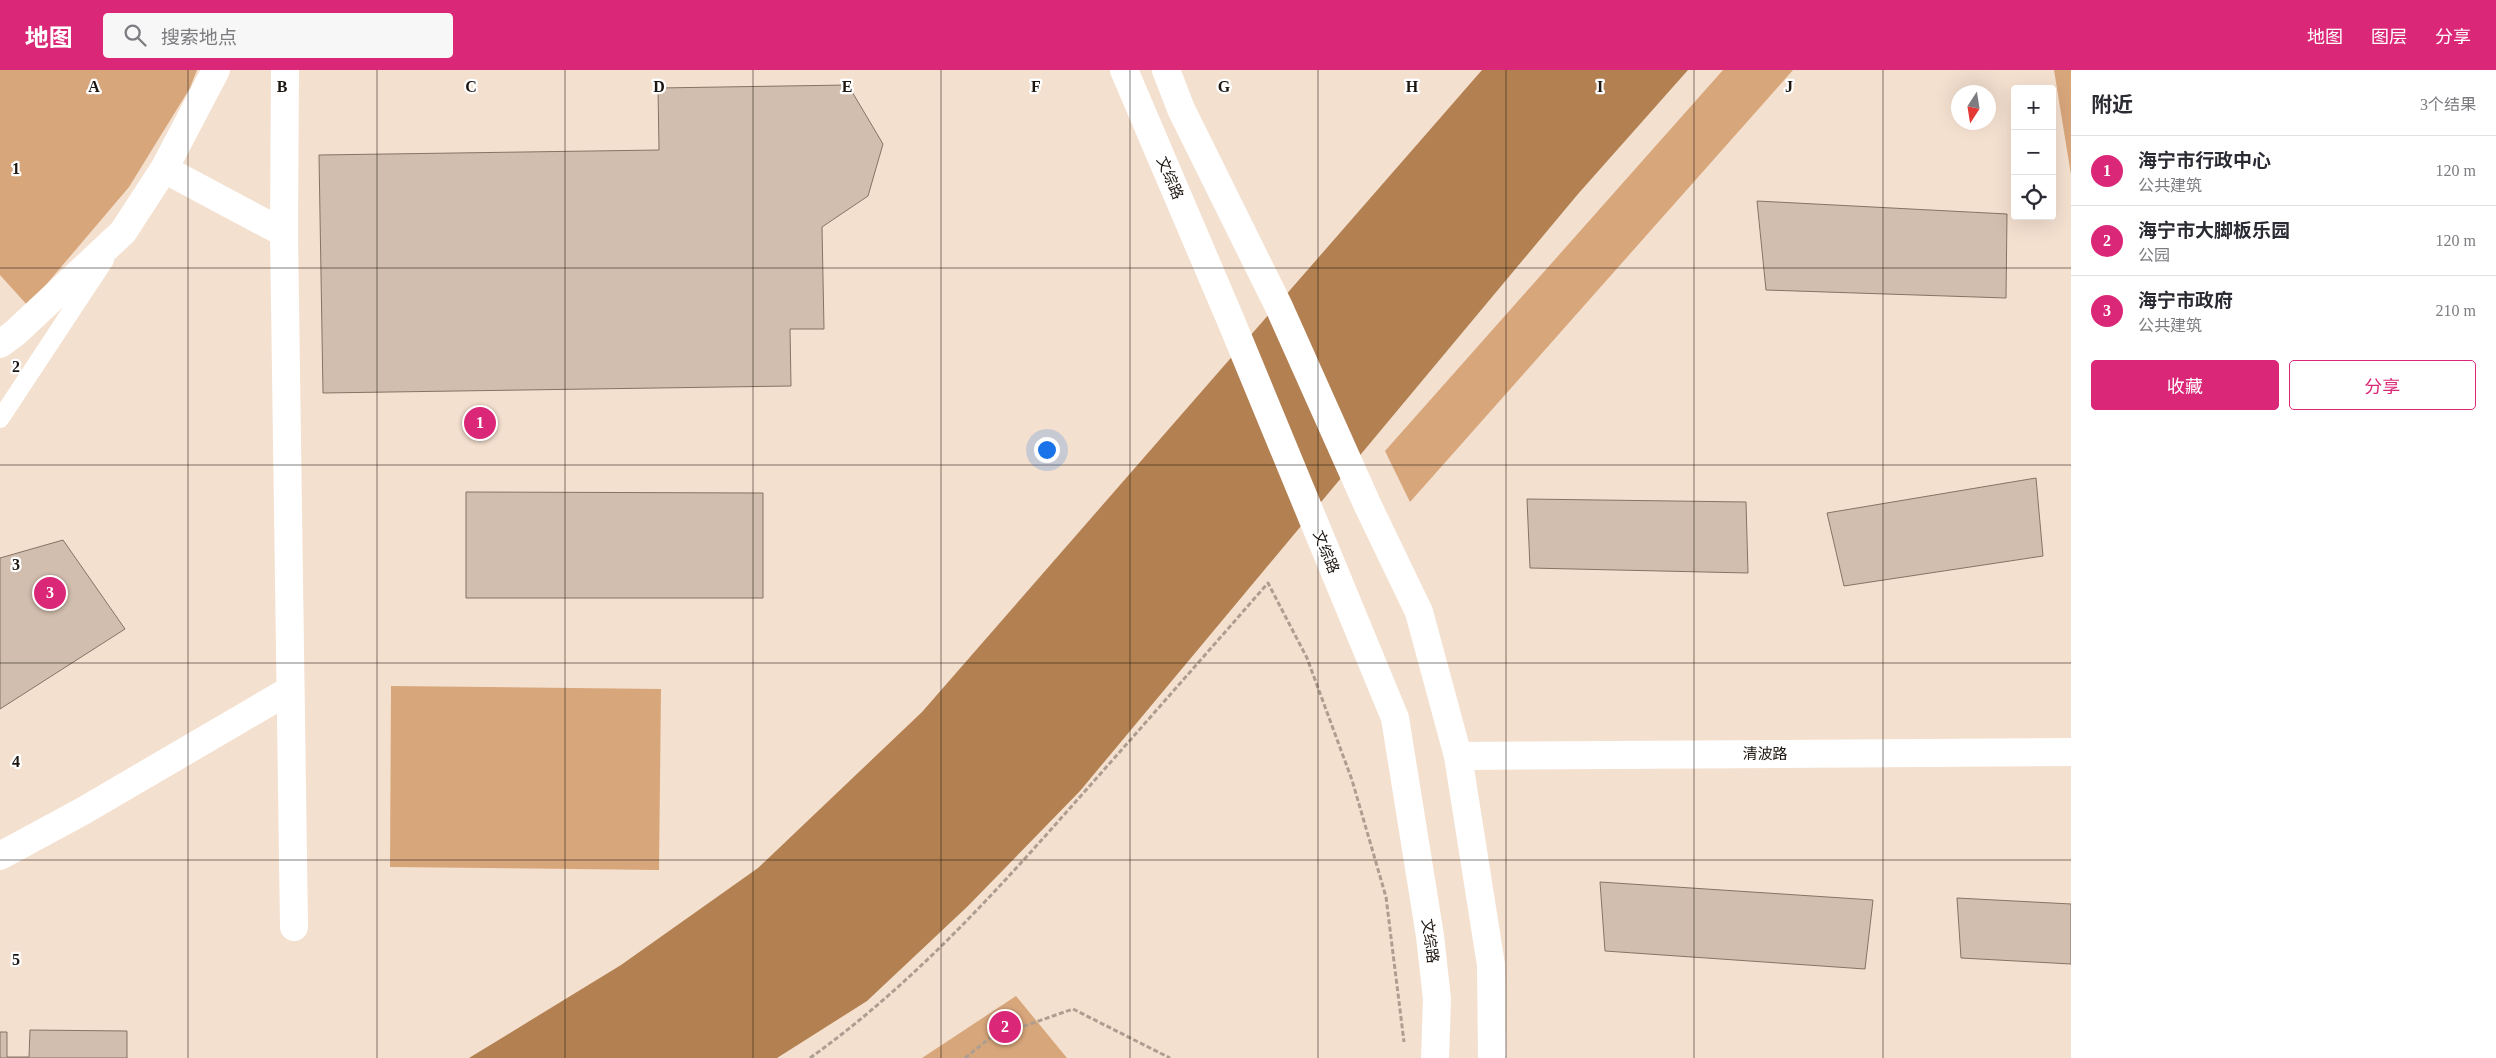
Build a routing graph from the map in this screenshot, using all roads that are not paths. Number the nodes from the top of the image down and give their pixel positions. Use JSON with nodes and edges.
{"nodes":[{"id":1,"x":216,"y":70,"type":"edge"},
{"id":2,"x":285,"y":70,"type":"edge"},
{"id":3,"x":1124,"y":70,"type":"edge"},
{"id":4,"x":1166,"y":70,"type":"edge"},
{"id":5,"x":164,"y":169,"type":"junction"},
{"id":6,"x":123,"y":232,"type":"junction"},
{"id":7,"x":284,"y":233,"type":"junction"},
{"id":8,"x":0,"y":344,"type":"edge"},
{"id":9,"x":0,"y":419,"type":"edge"},
{"id":10,"x":290,"y":690,"type":"junction"},
{"id":11,"x":2071,"y":752,"type":"edge"},
{"id":12,"x":1458,"y":756,"type":"junction"},
{"id":13,"x":0,"y":856,"type":"edge"},
{"id":14,"x":294,"y":927,"type":"dead end"},
{"id":15,"x":1435,"y":1058,"type":"edge"},
{"id":16,"x":1492,"y":1058,"type":"edge"}],
"edges":[{"from":1,"to":5,"type":"street"},
{"from":2,"to":7,"type":"street"},
{"from":3,"to":15,"type":"street","name":"文综路"},
{"from":4,"to":12,"type":"street"},
{"from":5,"to":6,"type":"street"},
{"from":5,"to":7,"type":"street"},
{"from":6,"to":8,"type":"street"},
{"from":6,"to":9,"type":"lane"},
{"from":7,"to":10,"type":"street"},
{"from":10,"to":13,"type":"street"},
{"from":10,"to":14,"type":"street"},
{"from":11,"to":12,"type":"street","name":"清波路"},
{"from":12,"to":16,"type":"street"}]}
